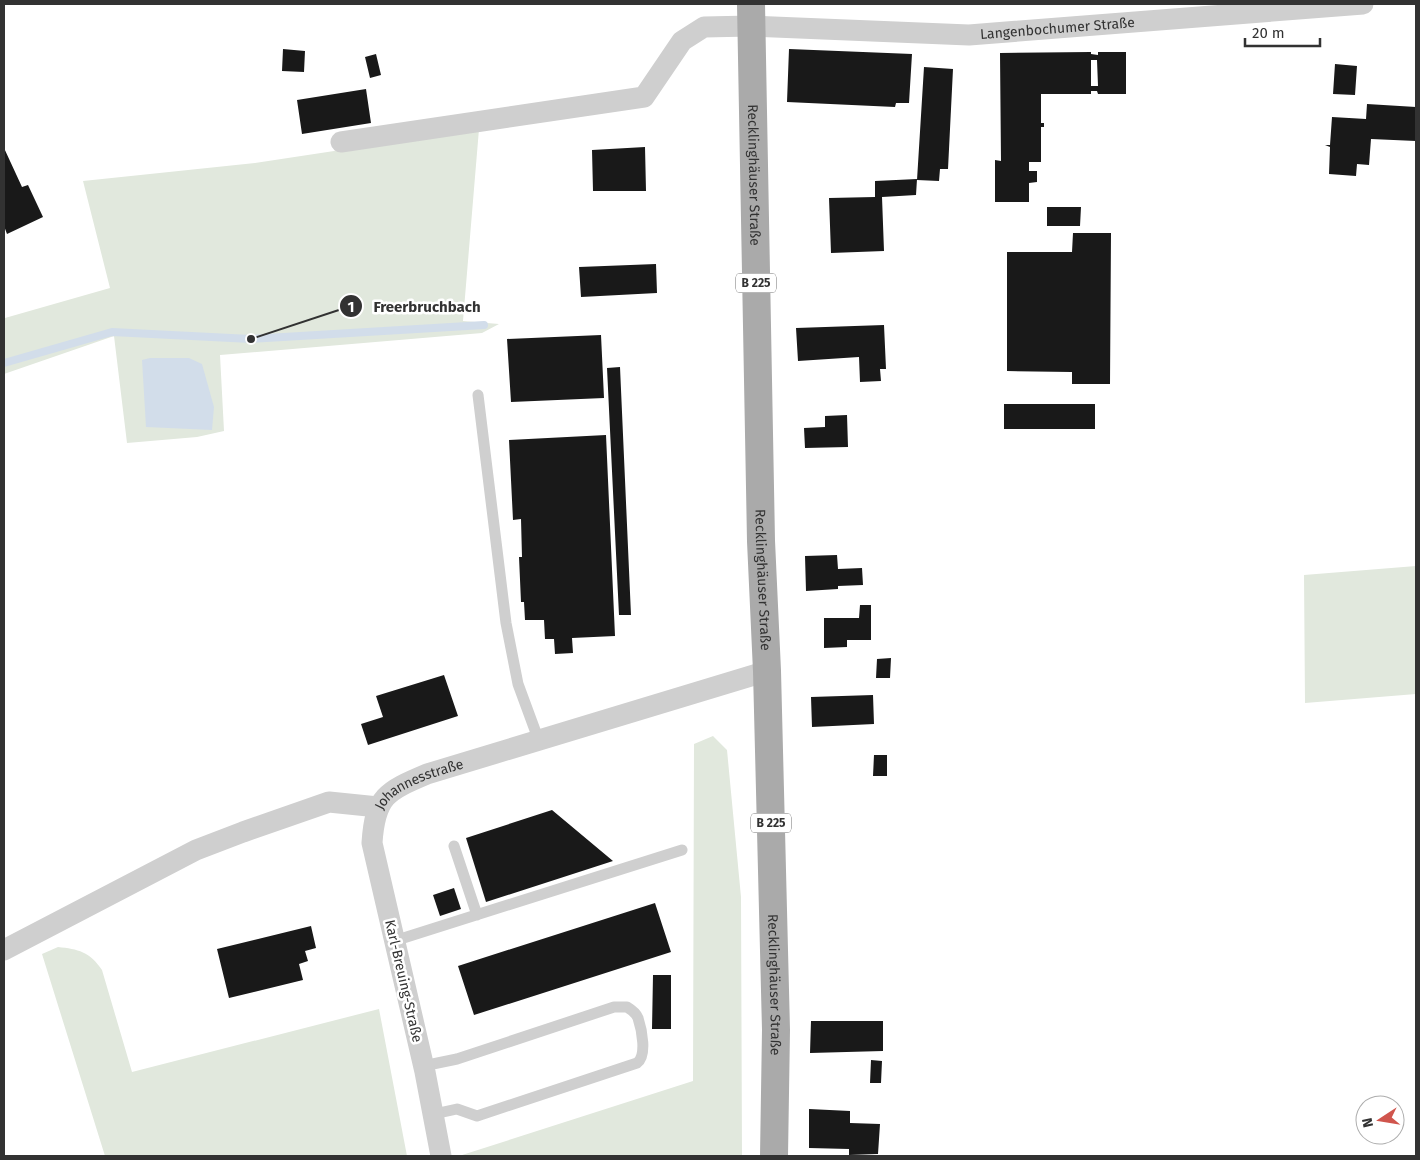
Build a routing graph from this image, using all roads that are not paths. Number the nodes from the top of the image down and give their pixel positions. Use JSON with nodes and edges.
{"nodes":[{"id":1,"x":1363,"y":4,"type":"edge"},
{"id":2,"x":751,"y":15,"type":"edge"},
{"id":3,"x":341,"y":142,"type":"dead end"},
{"id":4,"x":478,"y":395,"type":"dead end"},
{"id":5,"x":767,"y":671,"type":"junction"},
{"id":6,"x":539,"y":741,"type":"junction"},
{"id":7,"x":378,"y":807,"type":"junction"},
{"id":8,"x":454,"y":846,"type":"dead end"},
{"id":9,"x":682,"y":850,"type":"dead end"},
{"id":10,"x":476,"y":915,"type":"junction"},
{"id":11,"x":394,"y":942,"type":"junction"},
{"id":12,"x":4,"y":950,"type":"edge"},
{"id":13,"x":424,"y":1066,"type":"junction"},
{"id":14,"x":434,"y":1114,"type":"junction"},
{"id":15,"x":441,"y":1156,"type":"edge"},
{"id":16,"x":774,"y":1156,"type":"edge"}],
"edges":[{"from":1,"to":2,"type":"street","name":"Langenbochumer Straße"},
{"from":2,"to":3,"type":"street","name":"Langenbochumer Straße"},
{"from":2,"to":5,"type":"main road","name":"Recklinghäuser Straße","number":"B 225"},
{"from":4,"to":6,"type":"lane"},
{"from":5,"to":6,"type":"street","name":"Johannesstraße"},
{"from":5,"to":16,"type":"main road","name":"Recklinghäuser Straße","number":"B 225"},
{"from":6,"to":7,"type":"street","name":"Johannesstraße"},
{"from":7,"to":11,"type":"street","name":"Karl-Breuing-Straße"},
{"from":7,"to":12,"type":"street","name":"Johannesstraße"},
{"from":8,"to":10,"type":"lane"},
{"from":9,"to":10,"type":"lane"},
{"from":10,"to":11,"type":"lane"},
{"from":11,"to":13,"type":"street","name":"Karl-Breuing-Straße"},
{"from":13,"to":14,"type":"street","name":"Karl-Breuing-Straße"},
{"from":13,"to":14,"type":"lane"},
{"from":14,"to":15,"type":"street","name":"Karl-Breuing-Straße"}]}
